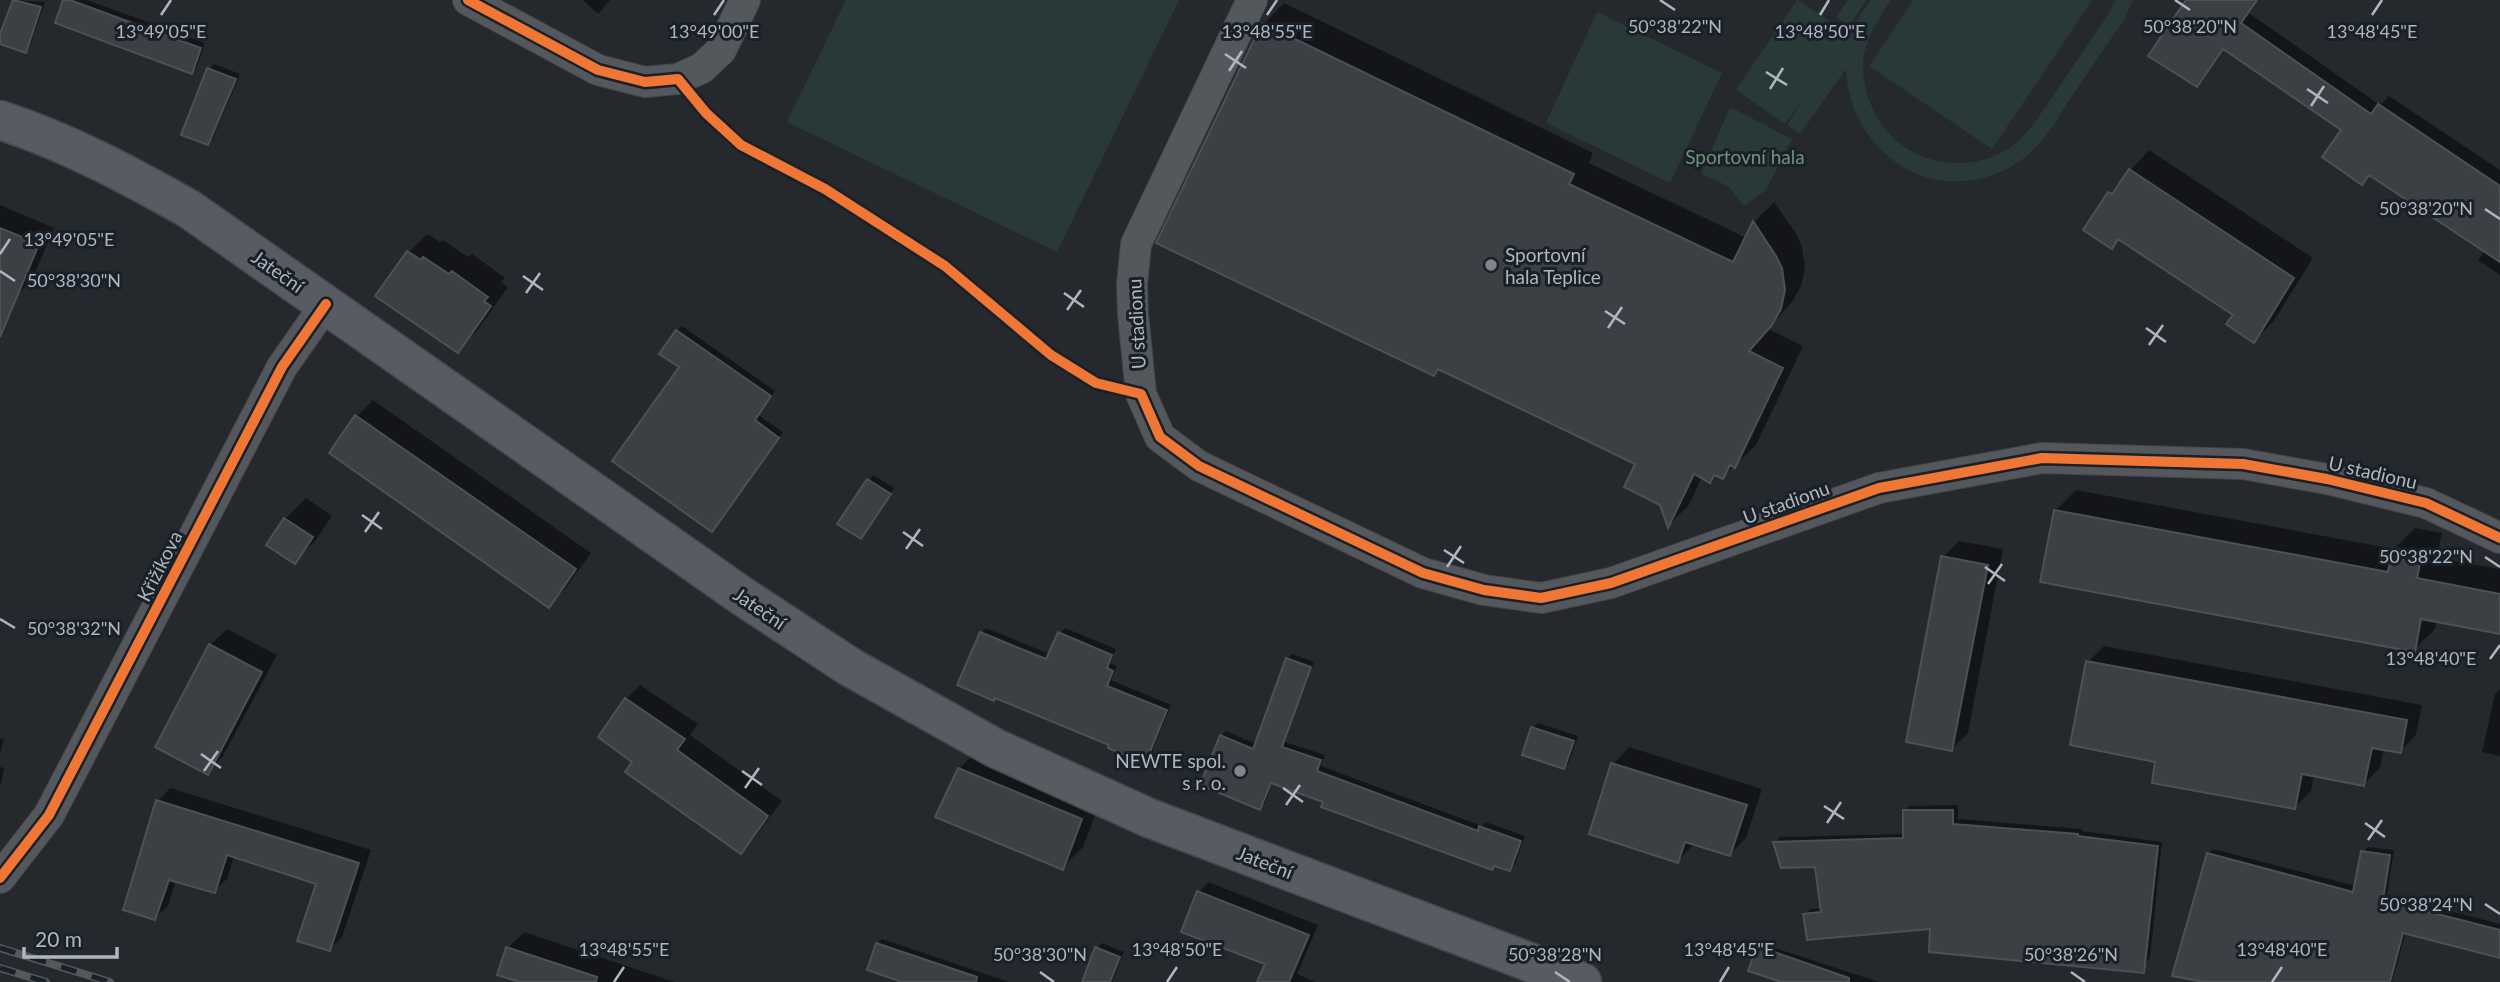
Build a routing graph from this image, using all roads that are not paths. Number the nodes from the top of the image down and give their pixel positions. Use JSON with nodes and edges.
{"nodes":[{"id":1,"x":468,"y":0,"type":"edge"},
{"id":2,"x":746,"y":0,"type":"edge"},
{"id":3,"x":1252,"y":0,"type":"edge"},
{"id":4,"x":0,"y":120,"type":"edge"},
{"id":5,"x":326,"y":304,"type":"junction"},
{"id":6,"x":2500,"y":538,"type":"edge"},
{"id":7,"x":0,"y":878,"type":"edge"},
{"id":8,"x":1582,"y":982,"type":"edge"}],
"edges":[{"from":1,"to":2,"type":"street"},
{"from":3,"to":6,"type":"street","name":"U stadionu"},
{"from":4,"to":5,"type":"main road","name":"Jateční"},
{"from":5,"to":7,"type":"street","name":"Křižíkova"},
{"from":5,"to":8,"type":"main road","name":"Jateční"}]}
